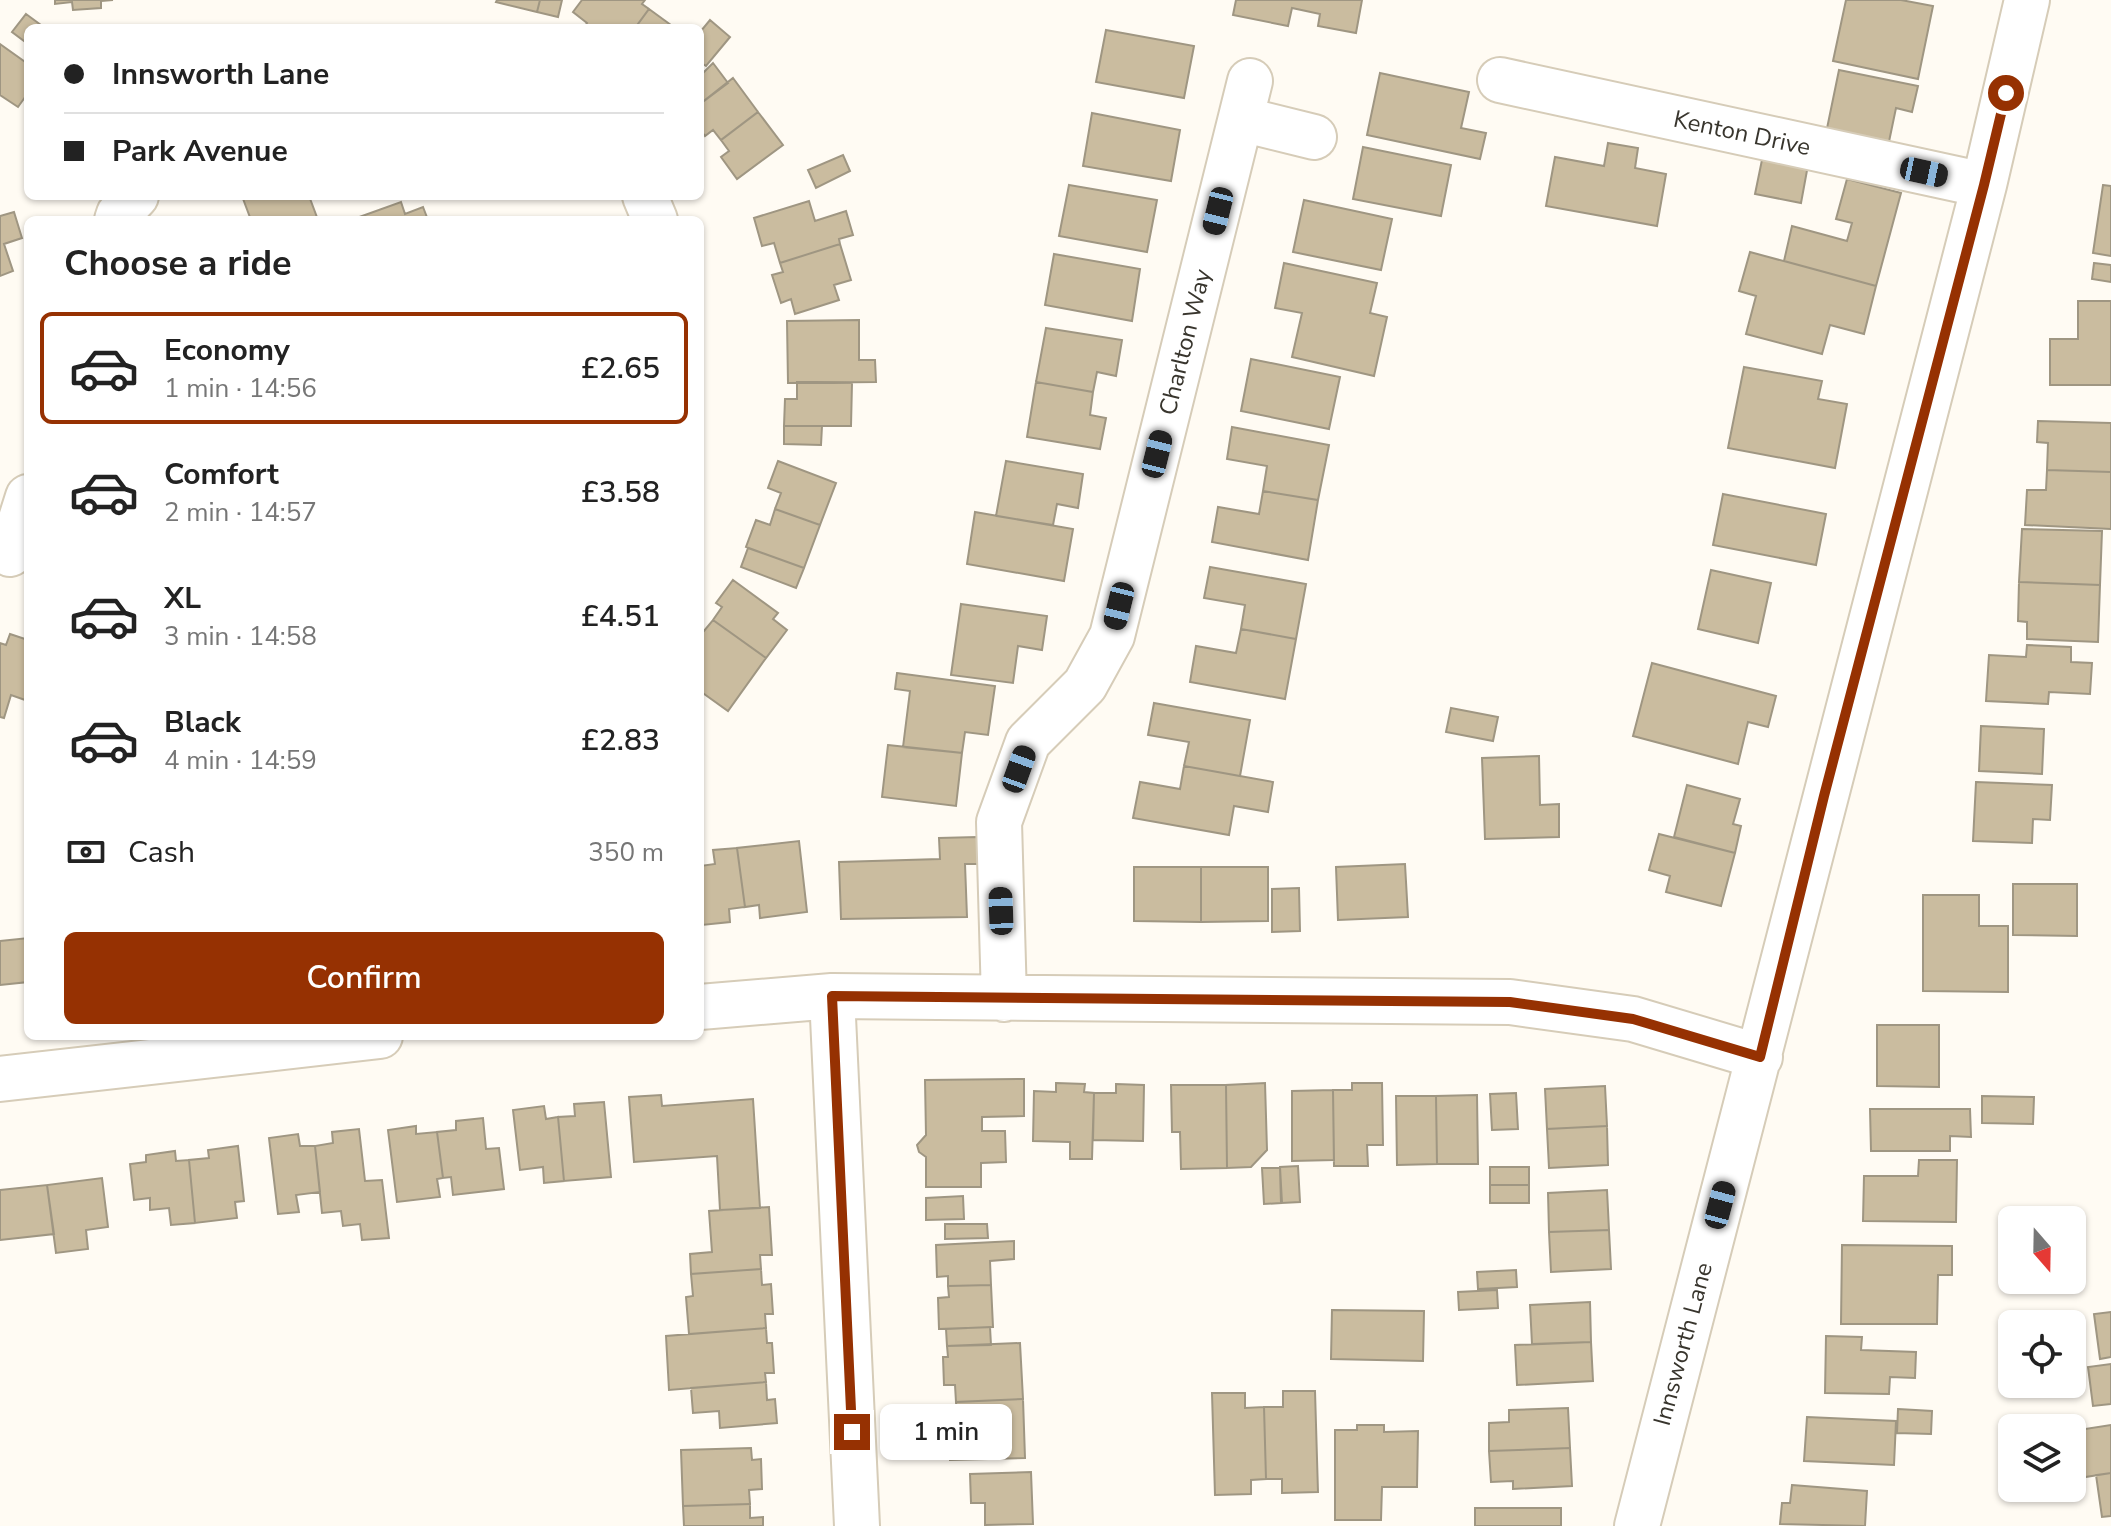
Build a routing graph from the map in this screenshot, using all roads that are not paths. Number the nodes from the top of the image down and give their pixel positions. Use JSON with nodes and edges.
{"nodes":[{"id":1,"x":2027,"y":0,"type":"edge"},
{"id":2,"x":1500,"y":80,"type":"dead end"},
{"id":3,"x":1314,"y":137,"type":"dead end"},
{"id":4,"x":1984,"y":185,"type":"junction"},
{"id":5,"x":132,"y":200,"type":"edge"},
{"id":6,"x":118,"y":216,"type":"edge"},
{"id":7,"x":24,"y":512,"type":"edge"},
{"id":8,"x":13,"y":555,"type":"edge"},
{"id":9,"x":832,"y":996,"type":"junction"},
{"id":10,"x":1004,"y":999,"type":"junction"},
{"id":11,"x":704,"y":1007,"type":"edge"},
{"id":12,"x":345,"y":1040,"type":"edge"},
{"id":13,"x":1760,"y":1057,"type":"junction"},
{"id":14,"x":0,"y":1079,"type":"edge"},
{"id":15,"x":857,"y":1526,"type":"edge"},
{"id":16,"x":1637,"y":1526,"type":"edge"}],
"edges":[{"from":1,"to":4,"type":"street","name":"Innsworth Lane"},
{"from":2,"to":4,"type":"street","name":"Kenton Drive"},
{"from":3,"to":10,"type":"street","name":"Charlton Way"},
{"from":4,"to":13,"type":"street","name":"Innsworth Lane"},
{"from":5,"to":6,"type":"street"},
{"from":7,"to":8,"type":"street"},
{"from":9,"to":10,"type":"street"},
{"from":9,"to":11,"type":"street"},
{"from":9,"to":15,"type":"street"},
{"from":10,"to":13,"type":"street"},
{"from":12,"to":14,"type":"street"},
{"from":13,"to":16,"type":"street","name":"Innsworth Lane"}]}
